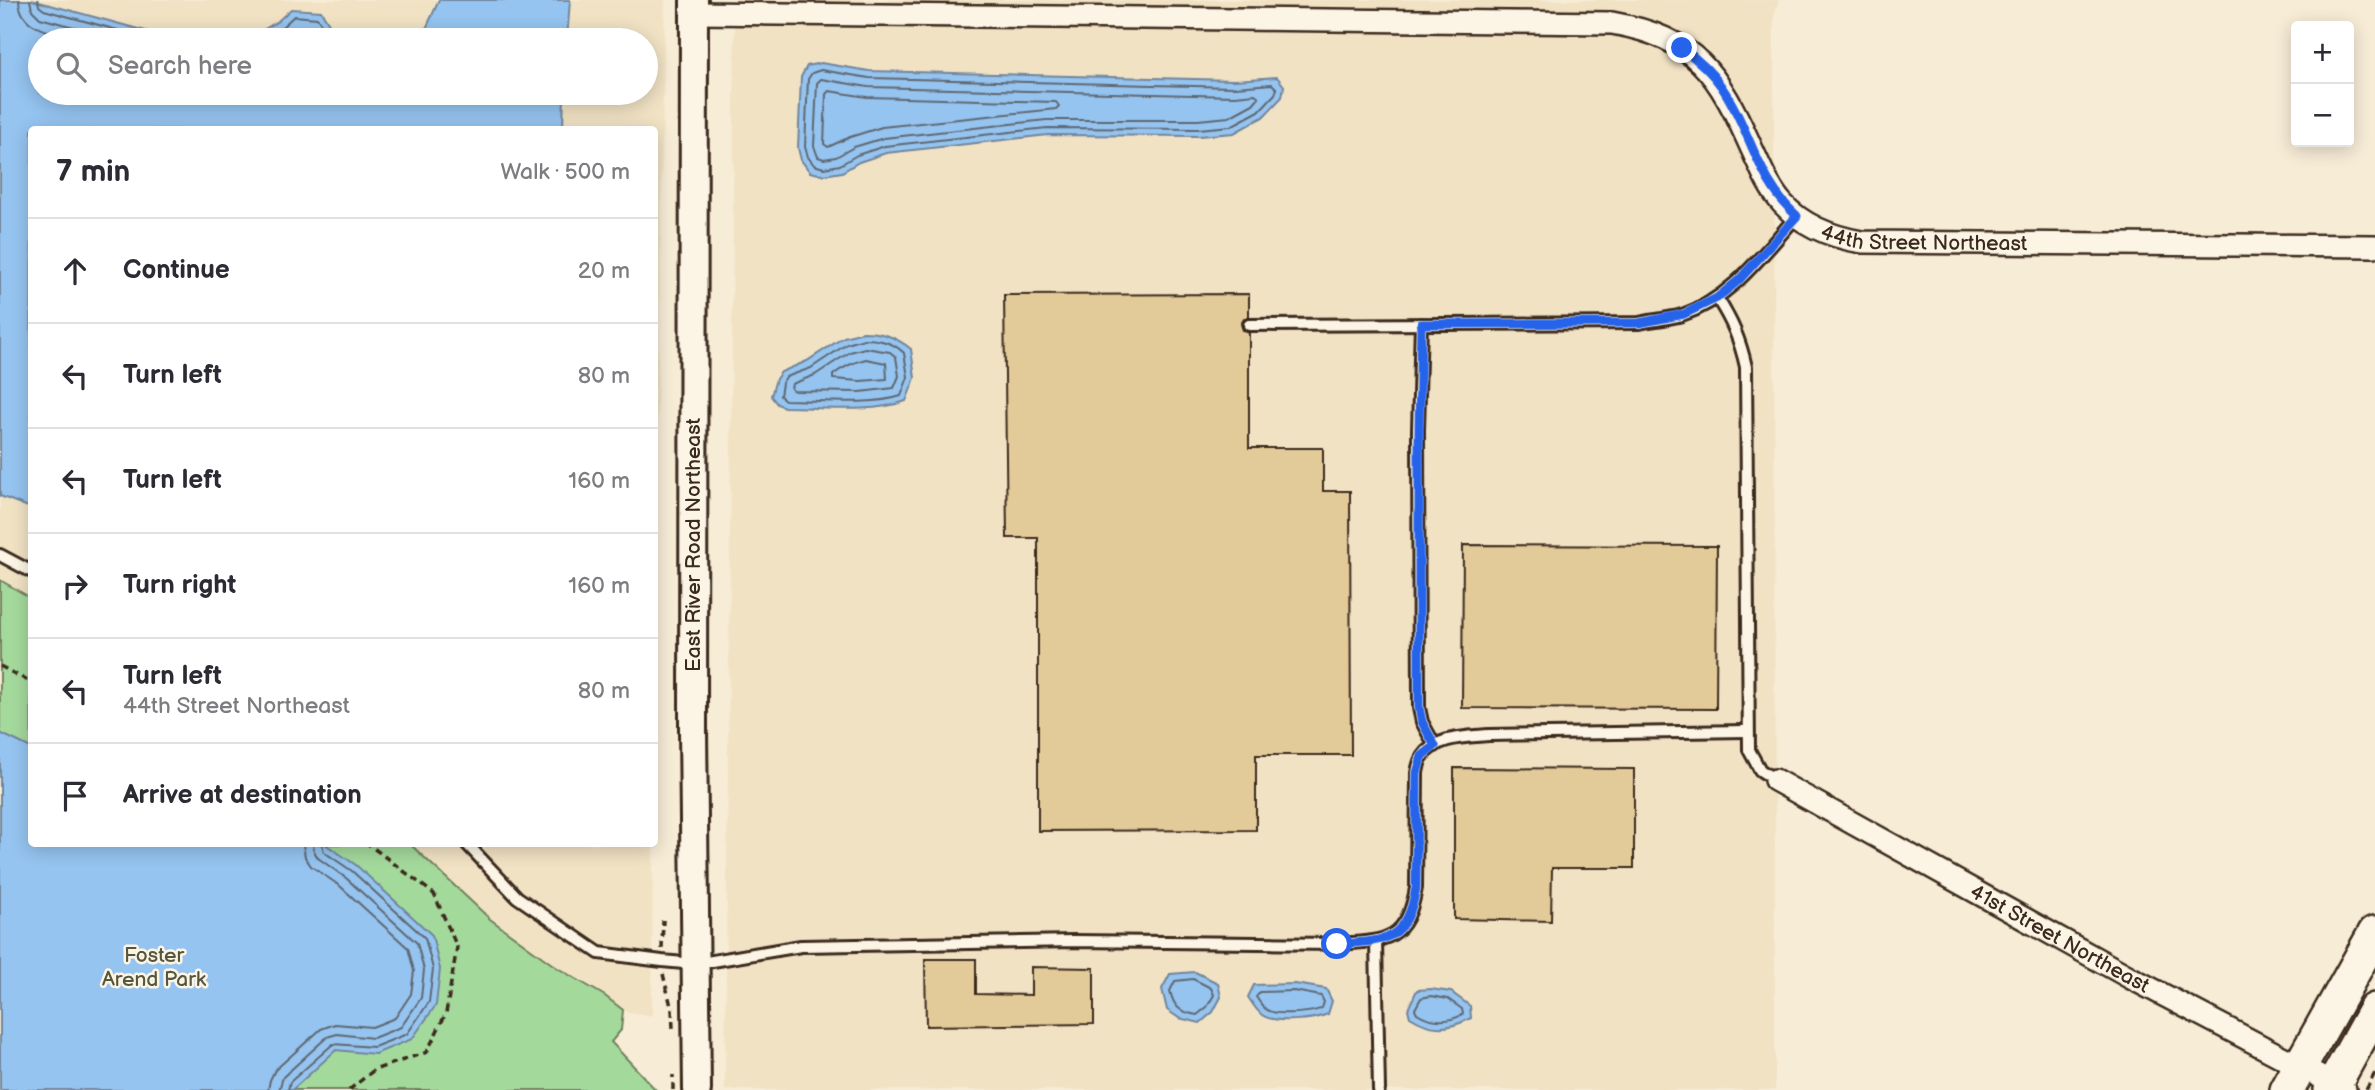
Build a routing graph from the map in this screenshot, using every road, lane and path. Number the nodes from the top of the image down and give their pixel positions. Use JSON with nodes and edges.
{"nodes":[{"id":1,"x":694,"y":7,"type":"edge"},
{"id":2,"x":1797,"y":216,"type":"junction"},
{"id":3,"x":2375,"y":246,"type":"edge"},
{"id":4,"x":1717,"y":298,"type":"junction"},
{"id":5,"x":1421,"y":324,"type":"junction"},
{"id":6,"x":1249,"y":325,"type":"dead end"},
{"id":7,"x":0,"y":555,"type":"edge"},
{"id":8,"x":28,"y":570,"type":"edge"},
{"id":9,"x":0,"y":666,"type":"edge"},
{"id":10,"x":28,"y":681,"type":"edge"},
{"id":11,"x":1747,"y":731,"type":"junction"},
{"id":12,"x":1435,"y":746,"type":"junction"},
{"id":13,"x":1775,"y":780,"type":"joint"},
{"id":14,"x":372,"y":847,"type":"edge"},
{"id":15,"x":470,"y":847,"type":"edge"},
{"id":16,"x":663,"y":920,"type":"dead end"},
{"id":17,"x":2375,"y":933,"type":"edge"},
{"id":18,"x":1376,"y":941,"type":"junction"},
{"id":19,"x":662,"y":961,"type":"junction"},
{"id":20,"x":695,"y":964,"type":"junction"},
{"id":21,"x":2375,"y":1010,"type":"edge"},
{"id":22,"x":673,"y":1038,"type":"dead end"},
{"id":23,"x":673,"y":1064,"type":"dead end"},
{"id":24,"x":2375,"y":1073,"type":"edge"},
{"id":25,"x":2294,"y":1079,"type":"edge"},
{"id":26,"x":2344,"y":1089,"type":"edge"},
{"id":27,"x":349,"y":1090,"type":"edge"},
{"id":28,"x":673,"y":1090,"type":"edge"},
{"id":29,"x":697,"y":1090,"type":"edge"},
{"id":30,"x":1379,"y":1090,"type":"edge"}],
"edges":[{"from":1,"to":2,"type":"street","name":"44th Street Northeast"},
{"from":1,"to":20,"type":"street","name":"East River Road Northeast"},
{"from":2,"to":3,"type":"street","name":"44th Street Northeast"},
{"from":2,"to":4,"type":"lane"},
{"from":4,"to":5,"type":"lane"},
{"from":4,"to":11,"type":"lane"},
{"from":5,"to":6,"type":"lane"},
{"from":5,"to":12,"type":"lane"},
{"from":7,"to":8,"type":"lane"},
{"from":9,"to":10,"type":"path"},
{"from":11,"to":12,"type":"lane"},
{"from":11,"to":13,"type":"lane"},
{"from":12,"to":18,"type":"lane"},
{"from":13,"to":25,"type":"street","name":"41st Street Northeast"},
{"from":14,"to":27,"type":"path"},
{"from":15,"to":19,"type":"lane"},
{"from":16,"to":19,"type":"path"},
{"from":17,"to":25,"type":"main road"},
{"from":18,"to":20,"type":"lane"},
{"from":18,"to":30,"type":"lane"},
{"from":19,"to":20,"type":"lane"},
{"from":19,"to":22,"type":"path"},
{"from":20,"to":29,"type":"street","name":"East River Road Northeast"},
{"from":21,"to":26,"type":"main road"},
{"from":23,"to":28,"type":"path"},
{"from":24,"to":26,"type":"path"},
{"from":25,"to":26,"type":"street","name":"41st Street Northeast"}]}
